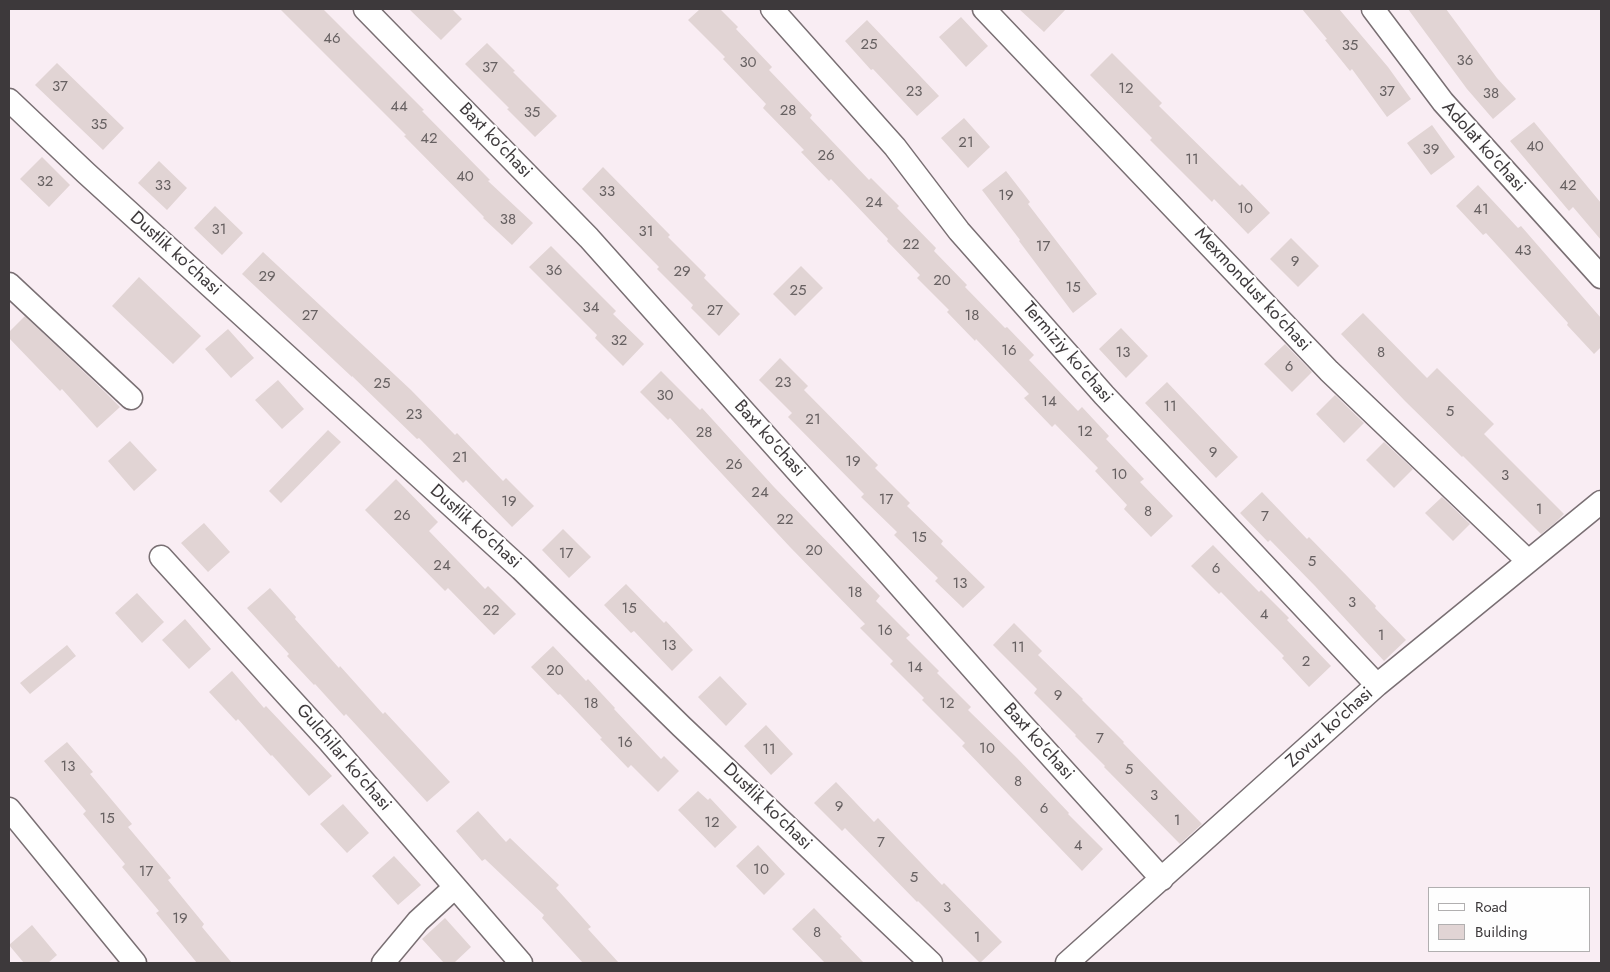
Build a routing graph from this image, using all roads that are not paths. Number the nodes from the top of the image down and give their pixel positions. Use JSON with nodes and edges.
{"nodes":[{"id":1,"x":365,"y":9,"type":"edge"},
{"id":2,"x":772,"y":9,"type":"edge"},
{"id":3,"x":984,"y":9,"type":"edge"},
{"id":4,"x":1373,"y":9,"type":"edge"},
{"id":5,"x":9,"y":100,"type":"edge"},
{"id":6,"x":1601,"y":278,"type":"edge"},
{"id":7,"x":9,"y":284,"type":"edge"},
{"id":8,"x":131,"y":398,"type":"dead end"},
{"id":9,"x":1601,"y":502,"type":"edge"},
{"id":10,"x":161,"y":557,"type":"dead end"},
{"id":11,"x":1528,"y":561,"type":"junction"},
{"id":12,"x":1377,"y":685,"type":"junction"},
{"id":13,"x":9,"y":809,"type":"edge"},
{"id":14,"x":1162,"y":879,"type":"junction"},
{"id":15,"x":455,"y":887,"type":"junction"},
{"id":16,"x":135,"y":963,"type":"edge"},
{"id":17,"x":383,"y":963,"type":"edge"},
{"id":18,"x":521,"y":963,"type":"edge"},
{"id":19,"x":931,"y":963,"type":"edge"},
{"id":20,"x":1067,"y":963,"type":"edge"}],
"edges":[{"from":1,"to":14,"type":"street","name":"Baxt ko'chasi"},
{"from":2,"to":12,"type":"street","name":"Termiziy ko'chasi"},
{"from":3,"to":11,"type":"street","name":"Mexmondust ko'chasi"},
{"from":4,"to":6,"type":"street","name":"Adolat ko'chasi"},
{"from":5,"to":19,"type":"street","name":"Dustlik ko'chasi"},
{"from":7,"to":8,"type":"street"},
{"from":9,"to":11,"type":"street","name":"Zovuz ko'chasi"},
{"from":10,"to":15,"type":"street","name":"Gulchilar ko'chasi"},
{"from":11,"to":12,"type":"street","name":"Zovuz ko'chasi"},
{"from":12,"to":14,"type":"street","name":"Zovuz ko'chasi"},
{"from":13,"to":16,"type":"street"},
{"from":14,"to":20,"type":"street","name":"Zovuz ko'chasi"},
{"from":15,"to":17,"type":"street"},
{"from":15,"to":18,"type":"street","name":"Gulchilar ko'chasi"}]}
